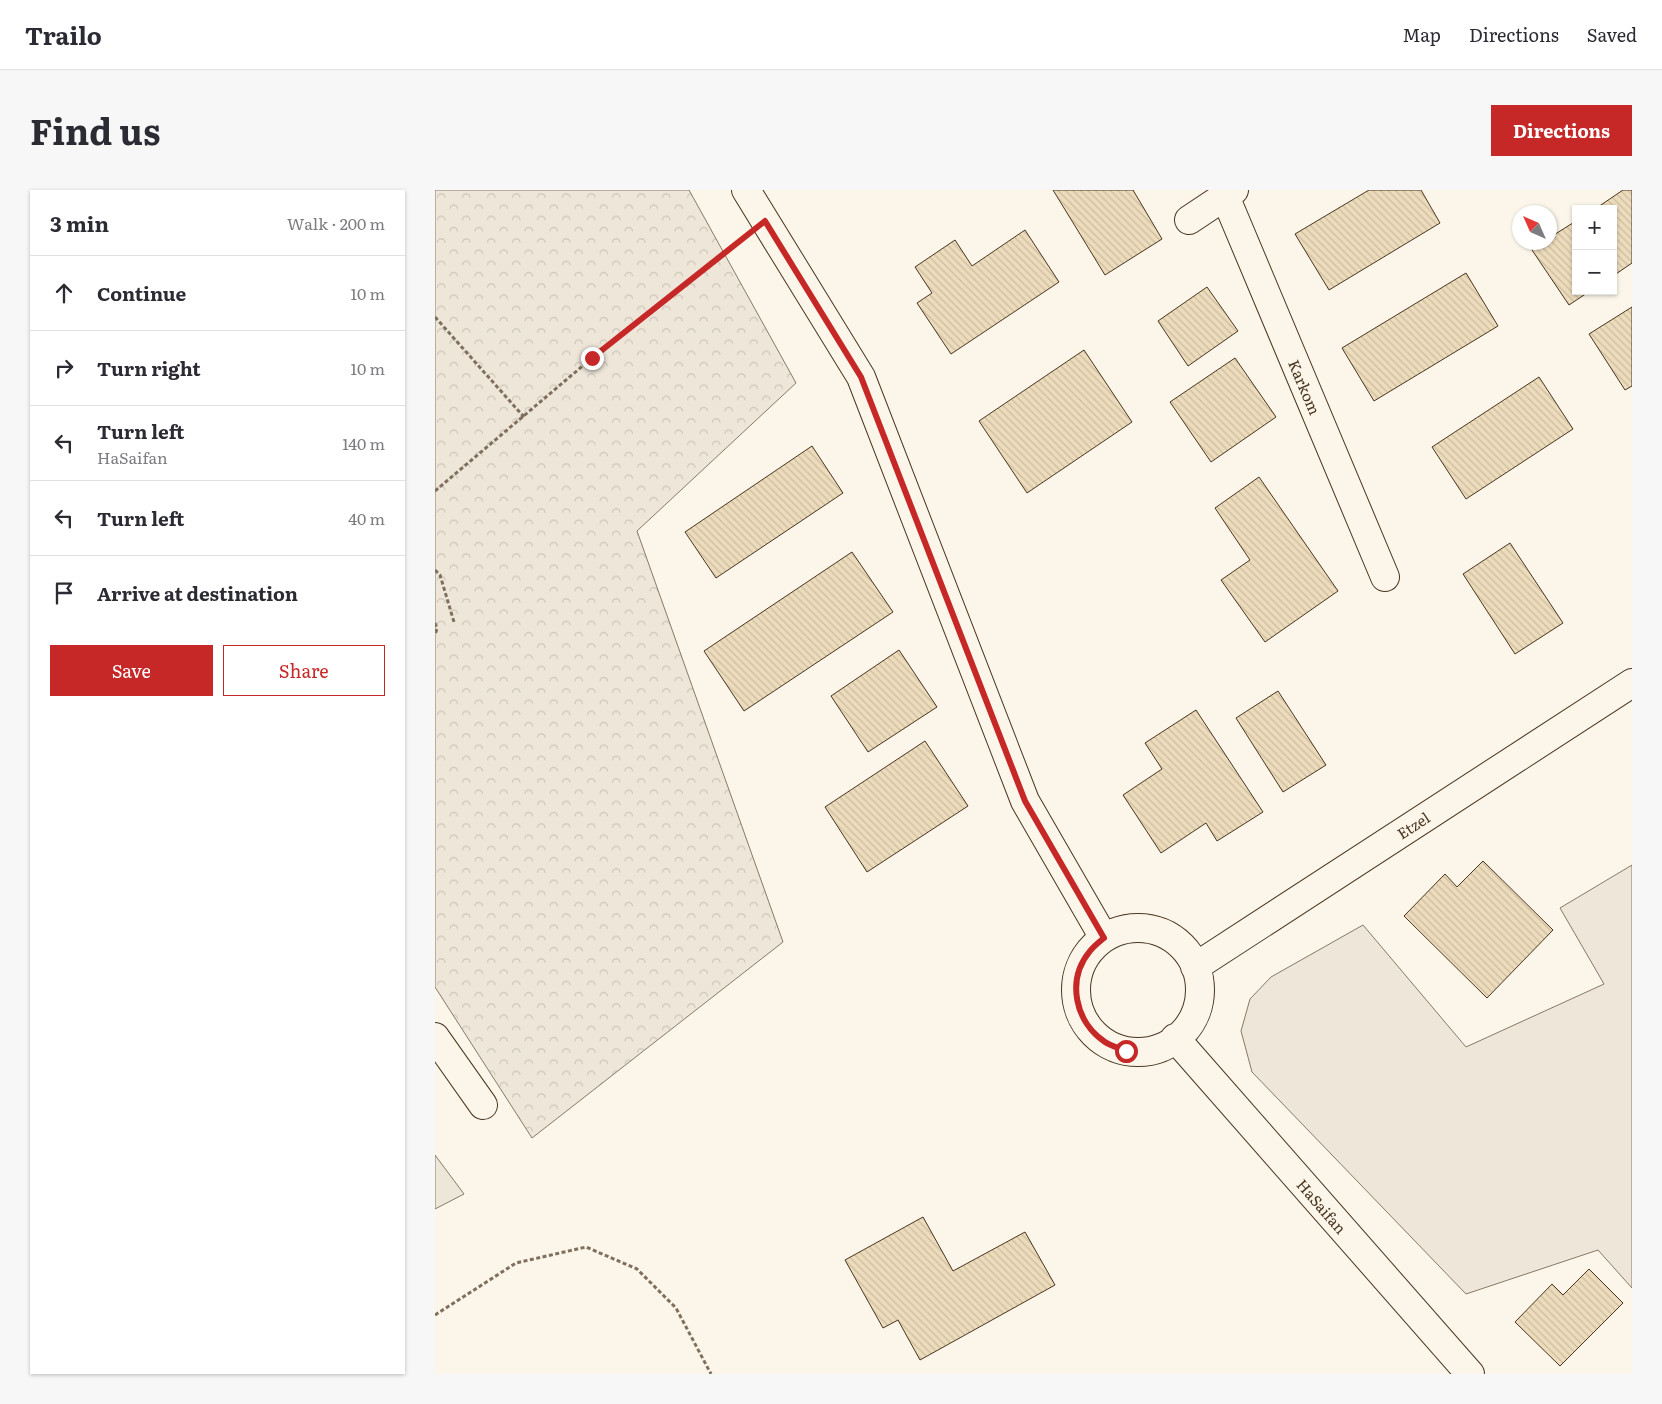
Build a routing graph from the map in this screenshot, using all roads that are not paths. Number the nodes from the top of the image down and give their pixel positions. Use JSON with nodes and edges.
{"nodes":[{"id":1,"x":746,"y":190,"type":"edge"},
{"id":2,"x":1229,"y":193,"type":"edge"},
{"id":3,"x":1189,"y":220,"type":"dead end"},
{"id":4,"x":1385,"y":577,"type":"dead end"},
{"id":5,"x":1632,"y":683,"type":"edge"},
{"id":6,"x":1104,"y":938,"type":"junction"},
{"id":7,"x":1195,"y":967,"type":"junction"},
{"id":8,"x":435,"y":1037,"type":"edge"},
{"id":9,"x":1175,"y":1038,"type":"junction"},
{"id":10,"x":483,"y":1104,"type":"dead end"},
{"id":11,"x":1470,"y":1374,"type":"edge"}],
"edges":[{"from":1,"to":6,"type":"street"},
{"from":2,"to":3,"type":"street"},
{"from":2,"to":4,"type":"street","name":"Karkom"},
{"from":5,"to":7,"type":"street","name":"Etzel"},
{"from":6,"to":7,"type":"street"},
{"from":6,"to":9,"type":"street"},
{"from":7,"to":9,"type":"street"},
{"from":8,"to":10,"type":"street"},
{"from":9,"to":11,"type":"street","name":"HaSaifan"}]}
